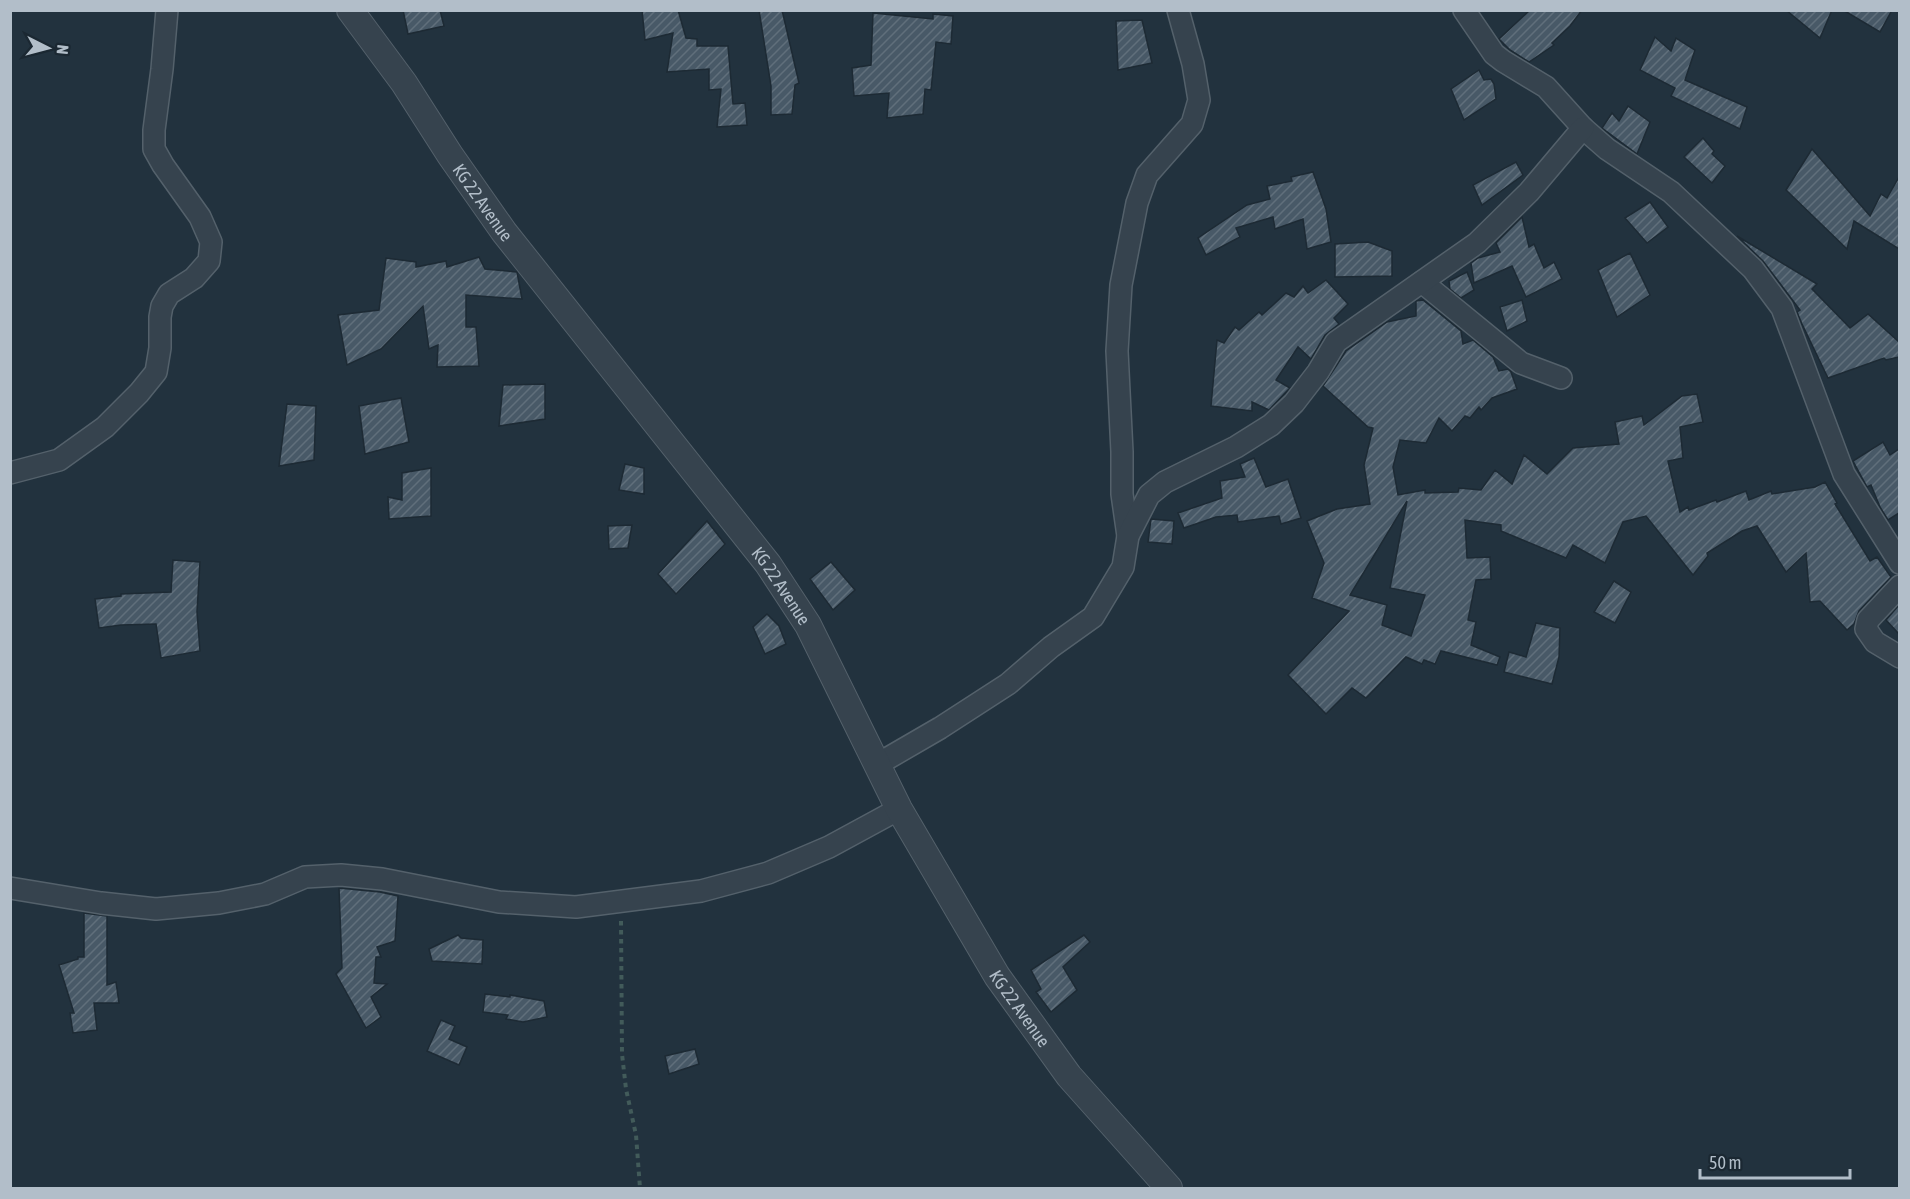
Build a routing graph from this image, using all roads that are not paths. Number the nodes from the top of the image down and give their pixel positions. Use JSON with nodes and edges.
{"nodes":[{"id":1,"x":167,"y":10,"type":"edge"},
{"id":2,"x":350,"y":10,"type":"edge"},
{"id":3,"x":1178,"y":10,"type":"edge"},
{"id":4,"x":1464,"y":10,"type":"edge"},
{"id":5,"x":1583,"y":128,"type":"junction"},
{"id":6,"x":1422,"y":282,"type":"junction"},
{"id":7,"x":1561,"y":378,"type":"dead end"},
{"id":8,"x":10,"y":473,"type":"edge"},
{"id":9,"x":1128,"y":536,"type":"junction"},
{"id":10,"x":1899,"y":563,"type":"edge"},
{"id":11,"x":1899,"y":586,"type":"edge"},
{"id":12,"x":1899,"y":657,"type":"edge"},
{"id":13,"x":878,"y":764,"type":"junction"},
{"id":14,"x":899,"y":809,"type":"junction"},
{"id":15,"x":10,"y":888,"type":"edge"},
{"id":16,"x":1169,"y":1188,"type":"edge"}],
"edges":[{"from":1,"to":8,"type":"street"},
{"from":2,"to":13,"type":"street","name":"KG 22 Avenue"},
{"from":3,"to":9,"type":"street"},
{"from":4,"to":5,"type":"street"},
{"from":5,"to":6,"type":"street"},
{"from":5,"to":10,"type":"street"},
{"from":6,"to":7,"type":"street"},
{"from":6,"to":9,"type":"street"},
{"from":9,"to":13,"type":"street"},
{"from":11,"to":12,"type":"street"},
{"from":13,"to":14,"type":"street","name":"KG 22 Avenue"},
{"from":14,"to":15,"type":"street"},
{"from":14,"to":16,"type":"street","name":"KG 22 Avenue"}]}
